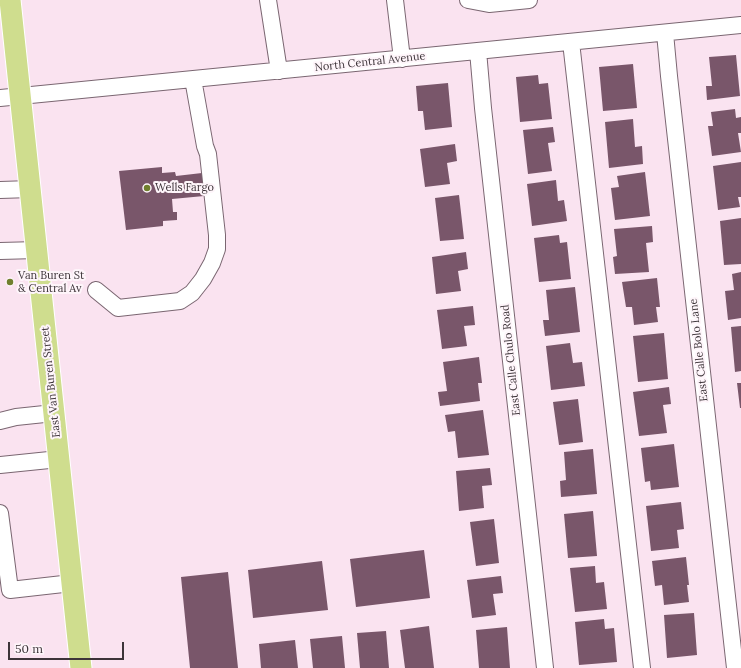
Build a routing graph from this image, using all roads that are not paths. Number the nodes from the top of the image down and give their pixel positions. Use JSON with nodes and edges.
{"nodes":[{"id":1,"x":10,"y":0,"type":"edge"},
{"id":2,"x":268,"y":0,"type":"edge"},
{"id":3,"x":395,"y":0,"type":"edge"},
{"id":4,"x":468,"y":0,"type":"edge"},
{"id":5,"x":529,"y":0,"type":"edge"},
{"id":6,"x":741,"y":25,"type":"edge"},
{"id":7,"x":665,"y":33,"type":"junction"},
{"id":8,"x":571,"y":42,"type":"junction"},
{"id":9,"x":478,"y":51,"type":"junction"},
{"id":10,"x":402,"y":59,"type":"junction"},
{"id":11,"x":279,"y":71,"type":"junction"},
{"id":12,"x":193,"y":79,"type":"junction"},
{"id":13,"x":21,"y":96,"type":"junction"},
{"id":14,"x":0,"y":98,"type":"edge"},
{"id":15,"x":31,"y":189,"type":"junction"},
{"id":16,"x":0,"y":190,"type":"edge"},
{"id":17,"x":37,"y":250,"type":"junction"},
{"id":18,"x":0,"y":251,"type":"edge"},
{"id":19,"x":96,"y":290,"type":"dead end"},
{"id":20,"x":54,"y":413,"type":"junction"},
{"id":21,"x":0,"y":422,"type":"edge"},
{"id":22,"x":59,"y":459,"type":"junction"},
{"id":23,"x":0,"y":465,"type":"edge"},
{"id":24,"x":0,"y":513,"type":"edge"},
{"id":25,"x":72,"y":583,"type":"junction"},
{"id":26,"x":5,"y":589,"type":"edge"},
{"id":27,"x":81,"y":668,"type":"edge"},
{"id":28,"x":545,"y":668,"type":"edge"},
{"id":29,"x":642,"y":668,"type":"edge"},
{"id":30,"x":735,"y":668,"type":"edge"}],
"edges":[{"from":1,"to":13,"type":"main road","name":"East Van Buren Street"},
{"from":2,"to":11,"type":"street"},
{"from":3,"to":10,"type":"street"},
{"from":4,"to":5,"type":"street"},
{"from":6,"to":7,"type":"street","name":"North Central Avenue"},
{"from":7,"to":8,"type":"street","name":"North Central Avenue"},
{"from":7,"to":30,"type":"street","name":"East Calle Bolo Lane"},
{"from":8,"to":9,"type":"street","name":"North Central Avenue"},
{"from":8,"to":29,"type":"street"},
{"from":9,"to":10,"type":"street","name":"North Central Avenue"},
{"from":9,"to":28,"type":"street","name":"East Calle Chulo Road"},
{"from":10,"to":11,"type":"street","name":"North Central Avenue"},
{"from":11,"to":12,"type":"street","name":"North Central Avenue"},
{"from":12,"to":13,"type":"street","name":"North Central Avenue"},
{"from":12,"to":19,"type":"street"},
{"from":13,"to":14,"type":"street","name":"North Central Avenue"},
{"from":13,"to":15,"type":"main road","name":"East Van Buren Street"},
{"from":15,"to":16,"type":"street"},
{"from":15,"to":17,"type":"main road","name":"East Van Buren Street"},
{"from":17,"to":18,"type":"street"},
{"from":17,"to":20,"type":"main road","name":"East Van Buren Street"},
{"from":20,"to":21,"type":"street"},
{"from":20,"to":22,"type":"main road","name":"East Van Buren Street"},
{"from":22,"to":23,"type":"street"},
{"from":22,"to":25,"type":"main road","name":"East Van Buren Street"},
{"from":24,"to":26,"type":"street"},
{"from":25,"to":26,"type":"street"},
{"from":25,"to":27,"type":"main road","name":"East Van Buren Street"}]}
